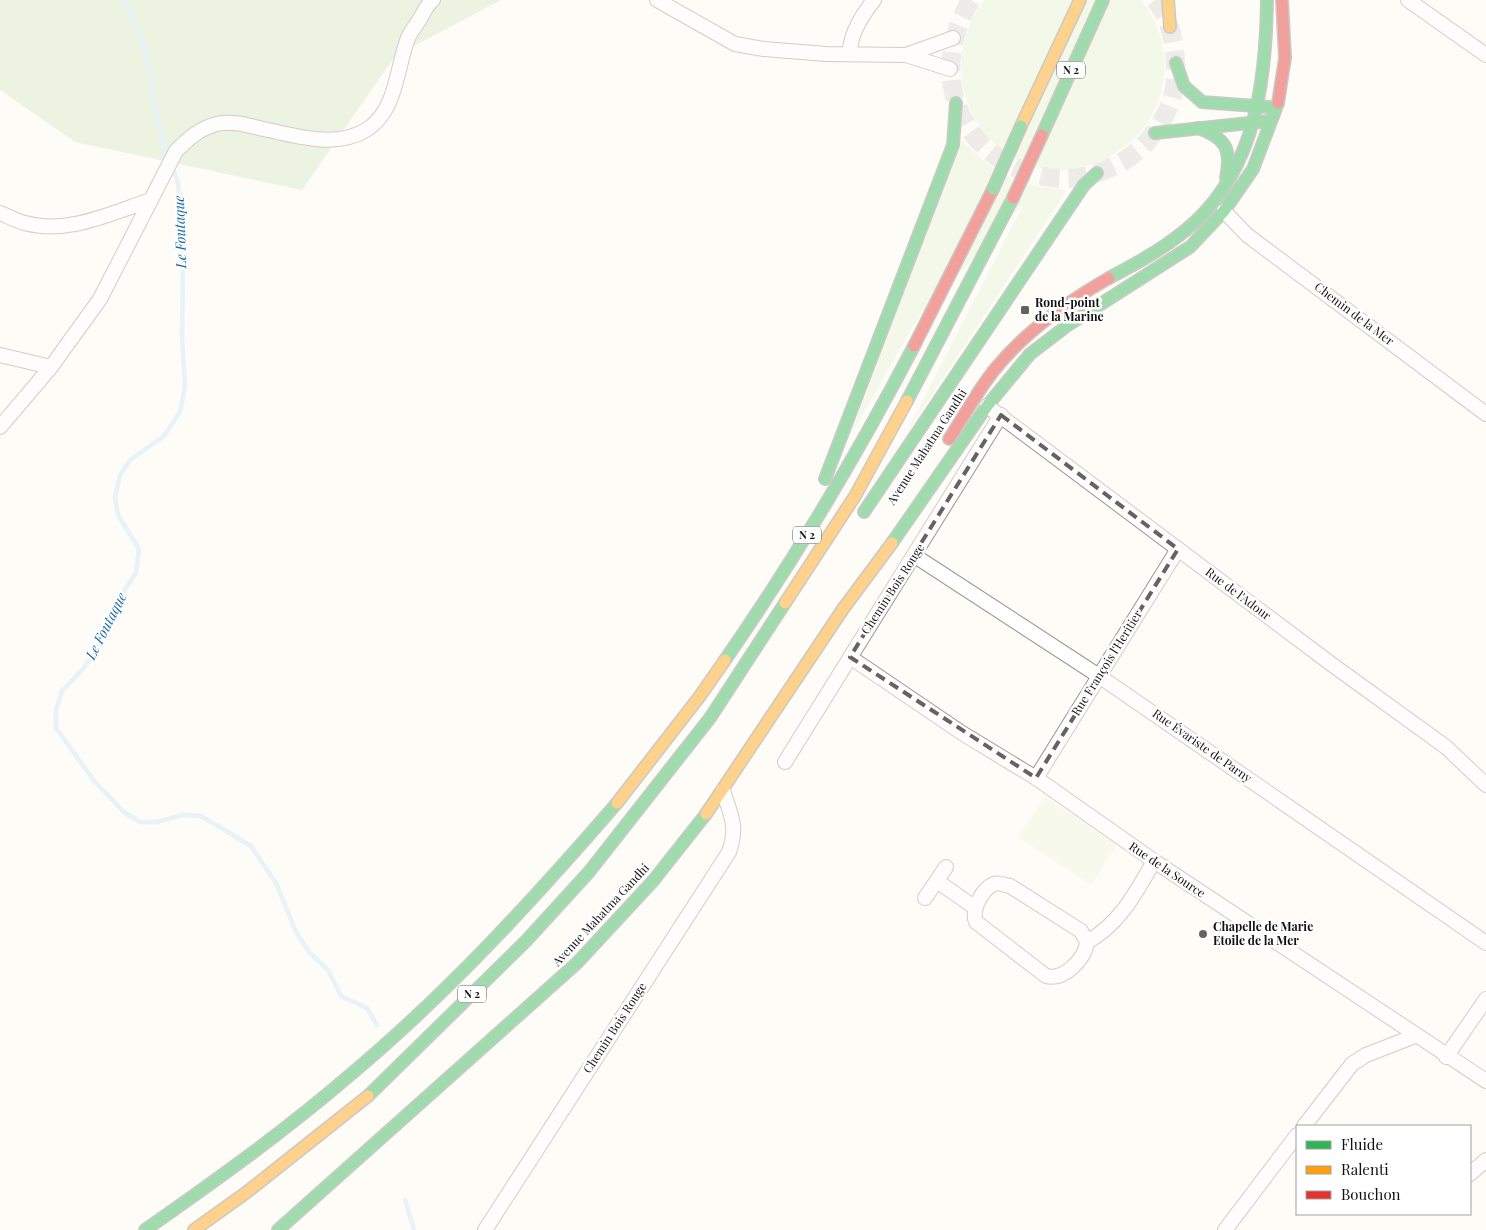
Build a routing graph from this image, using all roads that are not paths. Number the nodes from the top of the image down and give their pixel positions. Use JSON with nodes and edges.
{"nodes":[{"id":1,"x":433,"y":0,"type":"edge"},
{"id":2,"x":657,"y":0,"type":"edge"},
{"id":3,"x":874,"y":0,"type":"edge"},
{"id":4,"x":1080,"y":0,"type":"edge"},
{"id":5,"x":1168,"y":0,"type":"edge"},
{"id":6,"x":1267,"y":0,"type":"edge"},
{"id":7,"x":1282,"y":0,"type":"edge"},
{"id":8,"x":1408,"y":0,"type":"edge"},
{"id":9,"x":1102,"y":2,"type":"edge"},
{"id":10,"x":1170,"y":27,"type":"dead end"},
{"id":11,"x":1267,"y":31,"type":"junction"},
{"id":12,"x":954,"y":38,"type":"dead end"},
{"id":13,"x":850,"y":54,"type":"junction"},
{"id":14,"x":906,"y":55,"type":"junction"},
{"id":15,"x":1486,"y":55,"type":"edge"},
{"id":16,"x":1176,"y":63,"type":"dead end"},
{"id":17,"x":950,"y":69,"type":"dead end"},
{"id":18,"x":956,"y":103,"type":"dead end"},
{"id":19,"x":1230,"y":103,"type":"junction"},
{"id":20,"x":1258,"y":105,"type":"junction"},
{"id":21,"x":1277,"y":108,"type":"junction"},
{"id":22,"x":1256,"y":121,"type":"junction"},
{"id":23,"x":1273,"y":121,"type":"junction"},
{"id":24,"x":1197,"y":127,"type":"junction"},
{"id":25,"x":1155,"y":133,"type":"dead end"},
{"id":26,"x":1237,"y":164,"type":"junction"},
{"id":27,"x":1098,"y":173,"type":"dead end"},
{"id":28,"x":1223,"y":189,"type":"junction"},
{"id":29,"x":151,"y":200,"type":"junction"},
{"id":30,"x":1224,"y":212,"type":"junction"},
{"id":31,"x":0,"y":213,"type":"edge"},
{"id":32,"x":1132,"y":266,"type":"junction"},
{"id":33,"x":1054,"y":316,"type":"junction"},
{"id":34,"x":1068,"y":325,"type":"junction"},
{"id":35,"x":0,"y":355,"type":"edge"},
{"id":36,"x":50,"y":367,"type":"junction"},
{"id":37,"x":987,"y":406,"type":"junction"},
{"id":38,"x":1486,"y":414,"type":"edge"},
{"id":39,"x":1001,"y":415,"type":"junction"},
{"id":40,"x":0,"y":427,"type":"edge"},
{"id":41,"x":818,"y":491,"type":"dead end"},
{"id":42,"x":810,"y":507,"type":"dead end"},
{"id":43,"x":858,"y":520,"type":"dead end"},
{"id":44,"x":1178,"y":549,"type":"junction"},
{"id":45,"x":915,"y":556,"type":"junction"},
{"id":46,"x":843,"y":609,"type":"junction"},
{"id":47,"x":850,"y":657,"type":"junction"},
{"id":48,"x":761,"y":662,"type":"dead end"},
{"id":49,"x":1099,"y":676,"type":"junction"},
{"id":50,"x":710,"y":718,"type":"junction"},
{"id":51,"x":785,"y":762,"type":"dead end"},
{"id":52,"x":1036,"y":778,"type":"junction"},
{"id":53,"x":1486,"y":785,"type":"edge"},
{"id":54,"x":723,"y":791,"type":"junction"},
{"id":55,"x":577,"y":852,"type":"junction"},
{"id":56,"x":1154,"y":861,"type":"junction"},
{"id":57,"x":946,"y":867,"type":"dead end"},
{"id":58,"x":936,"y":881,"type":"junction"},
{"id":59,"x":925,"y":898,"type":"dead end"},
{"id":60,"x":974,"y":907,"type":"junction"},
{"id":61,"x":1087,"y":942,"type":"junction"},
{"id":62,"x":1486,"y":943,"type":"edge"},
{"id":63,"x":1486,"y":999,"type":"edge"},
{"id":64,"x":1415,"y":1036,"type":"junction"},
{"id":65,"x":1446,"y":1057,"type":"junction"},
{"id":66,"x":1486,"y":1081,"type":"edge"},
{"id":67,"x":1305,"y":1125,"type":"edge"},
{"id":68,"x":1296,"y":1135,"type":"edge"},
{"id":69,"x":1486,"y":1160,"type":"edge"},
{"id":70,"x":1471,"y":1173,"type":"edge"},
{"id":71,"x":145,"y":1230,"type":"edge"},
{"id":72,"x":194,"y":1230,"type":"edge"},
{"id":73,"x":278,"y":1230,"type":"edge"},
{"id":74,"x":484,"y":1230,"type":"edge"},
{"id":75,"x":1225,"y":1230,"type":"edge"}],
"edges":[{"from":1,"to":29,"type":"street"},
{"from":2,"to":13,"type":"street"},
{"from":3,"to":13,"type":"street"},
{"from":4,"to":55,"type":"main road","number":"N 2","bridge":true},
{"from":5,"to":10,"type":"main road"},
{"from":6,"to":11,"type":"main road","name":"Avenue Mahatma Gandhi"},
{"from":7,"to":21,"type":"main road","name":"Avenue Mahatma Gandhi"},
{"from":8,"to":15,"type":"street"},
{"from":9,"to":50,"type":"main road","number":"N 2","bridge":true},
{"from":11,"to":19,"type":"main road"},
{"from":11,"to":20,"type":"main road","name":"Avenue Mahatma Gandhi"},
{"from":12,"to":14,"type":"street"},
{"from":13,"to":14,"type":"street"},
{"from":14,"to":17,"type":"street"},
{"from":16,"to":19,"type":"main road"},
{"from":18,"to":41,"type":"main road"},
{"from":19,"to":20,"type":"main road"},
{"from":20,"to":21,"type":"main road"},
{"from":20,"to":22,"type":"main road","name":"Avenue Mahatma Gandhi"},
{"from":21,"to":23,"type":"main road","name":"Avenue Mahatma Gandhi"},
{"from":22,"to":23,"type":"main road"},
{"from":22,"to":24,"type":"main road"},
{"from":22,"to":26,"type":"main road","name":"Avenue Mahatma Gandhi"},
{"from":23,"to":30,"type":"main road","name":"Avenue Mahatma Gandhi"},
{"from":24,"to":25,"type":"main road"},
{"from":24,"to":28,"type":"main road"},
{"from":26,"to":28,"type":"main road","name":"Avenue Mahatma Gandhi"},
{"from":26,"to":30,"type":"main road"},
{"from":27,"to":43,"type":"main road"},
{"from":28,"to":32,"type":"main road","name":"Avenue Mahatma Gandhi"},
{"from":29,"to":31,"type":"street"},
{"from":29,"to":36,"type":"street"},
{"from":30,"to":34,"type":"main road","name":"Avenue Mahatma Gandhi"},
{"from":30,"to":38,"type":"street","name":"Chemin de la Mer"},
{"from":32,"to":33,"type":"main road","name":"Avenue Mahatma Gandhi"},
{"from":32,"to":34,"type":"main road","name":"Avenue Mahatma Gandhi"},
{"from":33,"to":37,"type":"main road","name":"Avenue Mahatma Gandhi"},
{"from":33,"to":46,"type":"main road","name":"Avenue Mahatma Gandhi"},
{"from":34,"to":37,"type":"main road","name":"Avenue Mahatma Gandhi"},
{"from":35,"to":36,"type":"street"},
{"from":36,"to":40,"type":"street"},
{"from":37,"to":39,"type":"street","name":"Rue de l'Adour"},
{"from":37,"to":46,"type":"main road","name":"Avenue Mahatma Gandhi"},
{"from":39,"to":44,"type":"street","name":"Rue de l'Adour"},
{"from":39,"to":45,"type":"street","name":"Chemin Bois Rouge"},
{"from":42,"to":55,"type":"main road"},
{"from":44,"to":49,"type":"street","name":"Rue François l'Heritier"},
{"from":44,"to":53,"type":"street","name":"Rue de l'Adour"},
{"from":45,"to":47,"type":"street","name":"Chemin Bois Rouge"},
{"from":45,"to":49,"type":"street","name":"Rue Évariste de Parny"},
{"from":46,"to":54,"type":"main road","name":"Avenue Mahatma Gandhi"},
{"from":47,"to":51,"type":"street","name":"Chemin Bois Rouge"},
{"from":47,"to":52,"type":"street","name":"Rue de la Source"},
{"from":48,"to":50,"type":"main road"},
{"from":49,"to":52,"type":"street","name":"Rue François l'Heritier"},
{"from":49,"to":62,"type":"street","name":"Rue Évariste de Parny"},
{"from":50,"to":72,"type":"main road","number":"N 2"},
{"from":52,"to":56,"type":"street","name":"Rue de la Source"},
{"from":54,"to":73,"type":"main road","name":"Avenue Mahatma Gandhi"},
{"from":54,"to":74,"type":"street","name":"Chemin Bois Rouge"},
{"from":55,"to":71,"type":"main road","number":"N 2"},
{"from":56,"to":61,"type":"street"},
{"from":56,"to":64,"type":"street","name":"Rue de la Source"},
{"from":57,"to":58,"type":"street"},
{"from":58,"to":59,"type":"street"},
{"from":58,"to":60,"type":"street"},
{"from":60,"to":61,"type":"street"},
{"from":60,"to":61,"type":"street"},
{"from":63,"to":65,"type":"street"},
{"from":64,"to":65,"type":"street","name":"Rue de la Source"},
{"from":64,"to":67,"type":"street"},
{"from":65,"to":66,"type":"street","name":"Rue de la Source"},
{"from":68,"to":75,"type":"street"},
{"from":69,"to":70,"type":"street"}]}
